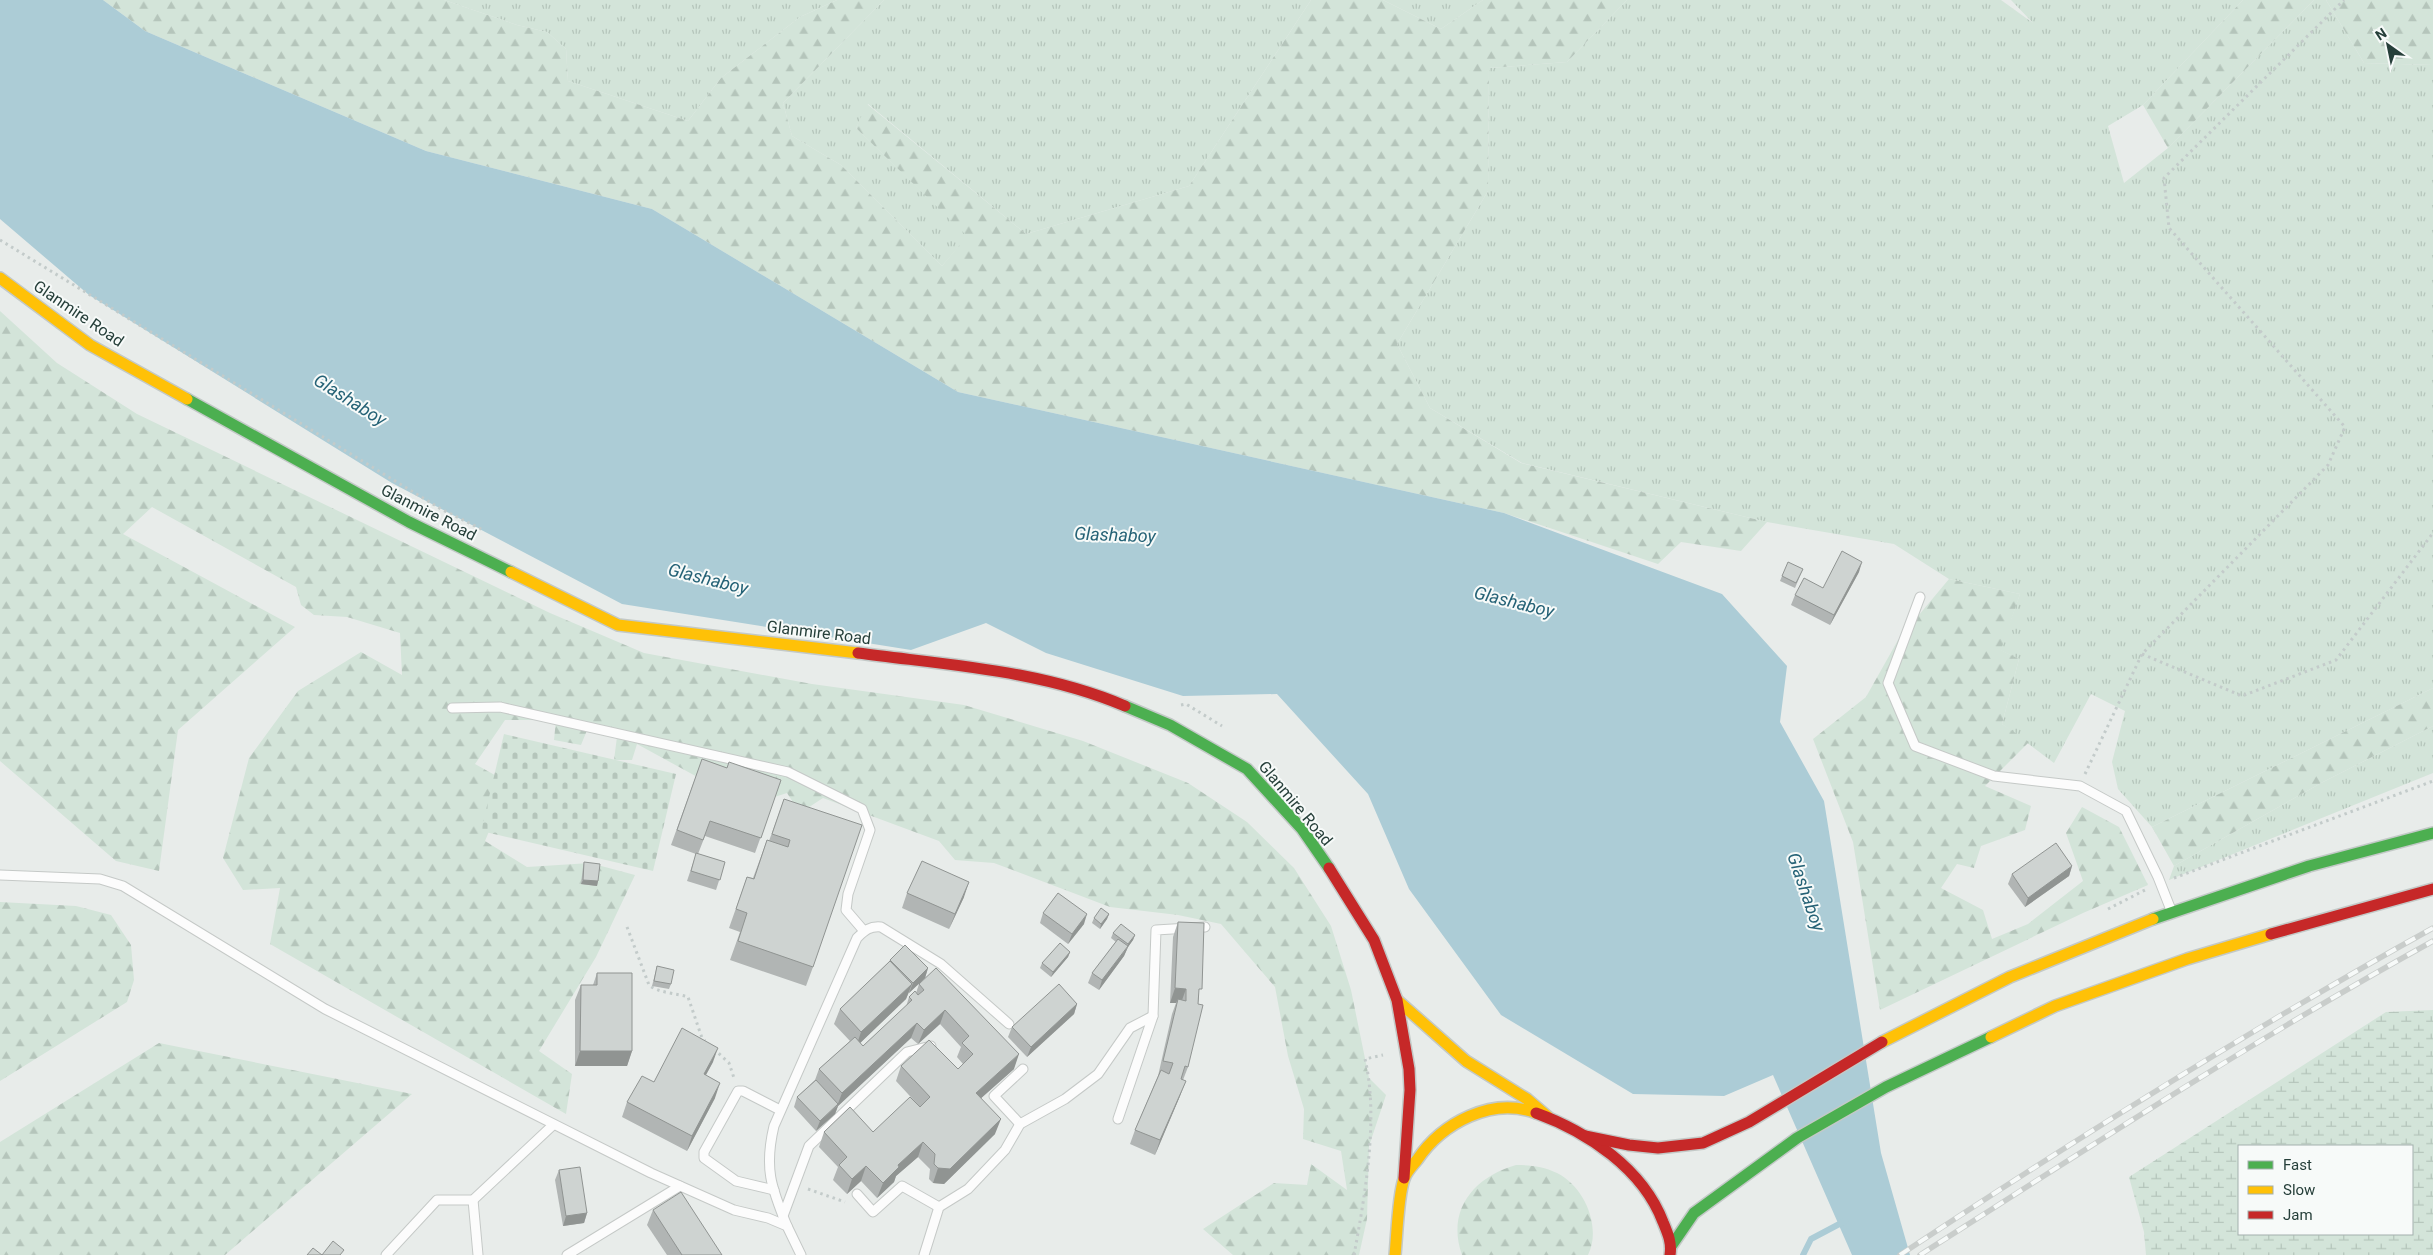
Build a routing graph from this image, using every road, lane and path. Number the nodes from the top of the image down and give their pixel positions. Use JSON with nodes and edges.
{"nodes":[{"id":1,"x":2344,"y":0,"type":"edge"},
{"id":2,"x":0,"y":240,"type":"edge"},
{"id":3,"x":0,"y":278,"type":"edge"},
{"id":4,"x":486,"y":532,"type":"dead end"},
{"id":5,"x":2433,"y":533,"type":"edge"},
{"id":6,"x":1920,"y":597,"type":"dead end"},
{"id":7,"x":2142,"y":654,"type":"junction"},
{"id":8,"x":452,"y":708,"type":"dead end"},
{"id":9,"x":2080,"y":786,"type":"junction"},
{"id":10,"x":2409,"y":827,"type":"dead end"},
{"id":11,"x":2433,"y":833,"type":"edge"},
{"id":12,"x":2360,"y":851,"type":"junction"},
{"id":13,"x":0,"y":875,"type":"edge"},
{"id":14,"x":2433,"y":889,"type":"edge"},
{"id":15,"x":2171,"y":910,"type":"junction"},
{"id":16,"x":626,"y":927,"type":"dead end"},
{"id":17,"x":1205,"y":927,"type":"edge"},
{"id":18,"x":864,"y":932,"type":"junction"},
{"id":19,"x":1397,"y":1000,"type":"junction"},
{"id":20,"x":1153,"y":1016,"type":"junction"},
{"id":21,"x":1009,"y":1024,"type":"dead end"},
{"id":22,"x":940,"y":1052,"type":"edge"},
{"id":23,"x":1387,"y":1054,"type":"dead end"},
{"id":24,"x":1022,"y":1069,"type":"dead end"},
{"id":25,"x":738,"y":1091,"type":"junction"},
{"id":26,"x":780,"y":1110,"type":"junction"},
{"id":27,"x":1551,"y":1118,"type":"junction"},
{"id":28,"x":1118,"y":1120,"type":"dead end"},
{"id":29,"x":1020,"y":1124,"type":"junction"},
{"id":30,"x":553,"y":1125,"type":"junction"},
{"id":31,"x":1585,"y":1136,"type":"junction"},
{"id":32,"x":1404,"y":1178,"type":"junction"},
{"id":33,"x":794,"y":1184,"type":"junction"},
{"id":34,"x":680,"y":1186,"type":"junction"},
{"id":35,"x":774,"y":1190,"type":"junction"},
{"id":36,"x":857,"y":1194,"type":"joint"},
{"id":37,"x":473,"y":1200,"type":"junction"},
{"id":38,"x":939,"y":1207,"type":"junction"},
{"id":39,"x":783,"y":1216,"type":"junction"},
{"id":40,"x":787,"y":1226,"type":"junction"},
{"id":41,"x":1671,"y":1250,"type":"edge"},
{"id":42,"x":386,"y":1255,"type":"edge"},
{"id":43,"x":478,"y":1255,"type":"edge"},
{"id":44,"x":567,"y":1255,"type":"edge"},
{"id":45,"x":802,"y":1255,"type":"edge"},
{"id":46,"x":924,"y":1255,"type":"edge"},
{"id":47,"x":1354,"y":1255,"type":"edge"},
{"id":48,"x":1395,"y":1255,"type":"edge"}],
"edges":[{"from":1,"to":7,"type":"path"},
{"from":2,"to":4,"type":"path"},
{"from":3,"to":19,"type":"main road","name":"Glanmire Road"},
{"from":5,"to":7,"type":"path"},
{"from":6,"to":9,"type":"lane"},
{"from":7,"to":9,"type":"path"},
{"from":8,"to":18,"type":"lane"},
{"from":9,"to":15,"type":"lane"},
{"from":10,"to":12,"type":"main road"},
{"from":11,"to":12,"type":"main road"},
{"from":12,"to":15,"type":"main road"},
{"from":13,"to":30,"type":"lane"},
{"from":14,"to":41,"type":"main road"},
{"from":15,"to":31,"type":"main road"},
{"from":16,"to":25,"type":"path"},
{"from":17,"to":20,"type":"lane"},
{"from":18,"to":21,"type":"lane"},
{"from":18,"to":26,"type":"lane"},
{"from":19,"to":27,"type":"main road"},
{"from":19,"to":32,"type":"main road","name":"Glanmire Road"},
{"from":20,"to":28,"type":"lane"},
{"from":20,"to":29,"type":"lane"},
{"from":22,"to":33,"type":"lane"},
{"from":23,"to":47,"type":"path"},
{"from":24,"to":29,"type":"lane"},
{"from":25,"to":26,"type":"lane"},
{"from":25,"to":35,"type":"lane"},
{"from":26,"to":35,"type":"lane"},
{"from":27,"to":31,"type":"main road"},
{"from":27,"to":32,"type":"main road"},
{"from":29,"to":38,"type":"lane"},
{"from":30,"to":34,"type":"lane"},
{"from":30,"to":37,"type":"lane"},
{"from":31,"to":41,"type":"main road"},
{"from":32,"to":48,"type":"main road","name":"Glanmire Road"},
{"from":33,"to":36,"type":"path"},
{"from":33,"to":39,"type":"lane"},
{"from":34,"to":40,"type":"lane"},
{"from":34,"to":44,"type":"lane"},
{"from":35,"to":39,"type":"lane"},
{"from":36,"to":38,"type":"lane"},
{"from":37,"to":42,"type":"lane"},
{"from":37,"to":43,"type":"lane"},
{"from":38,"to":46,"type":"lane"},
{"from":39,"to":40,"type":"lane"},
{"from":40,"to":45,"type":"lane"}]}
